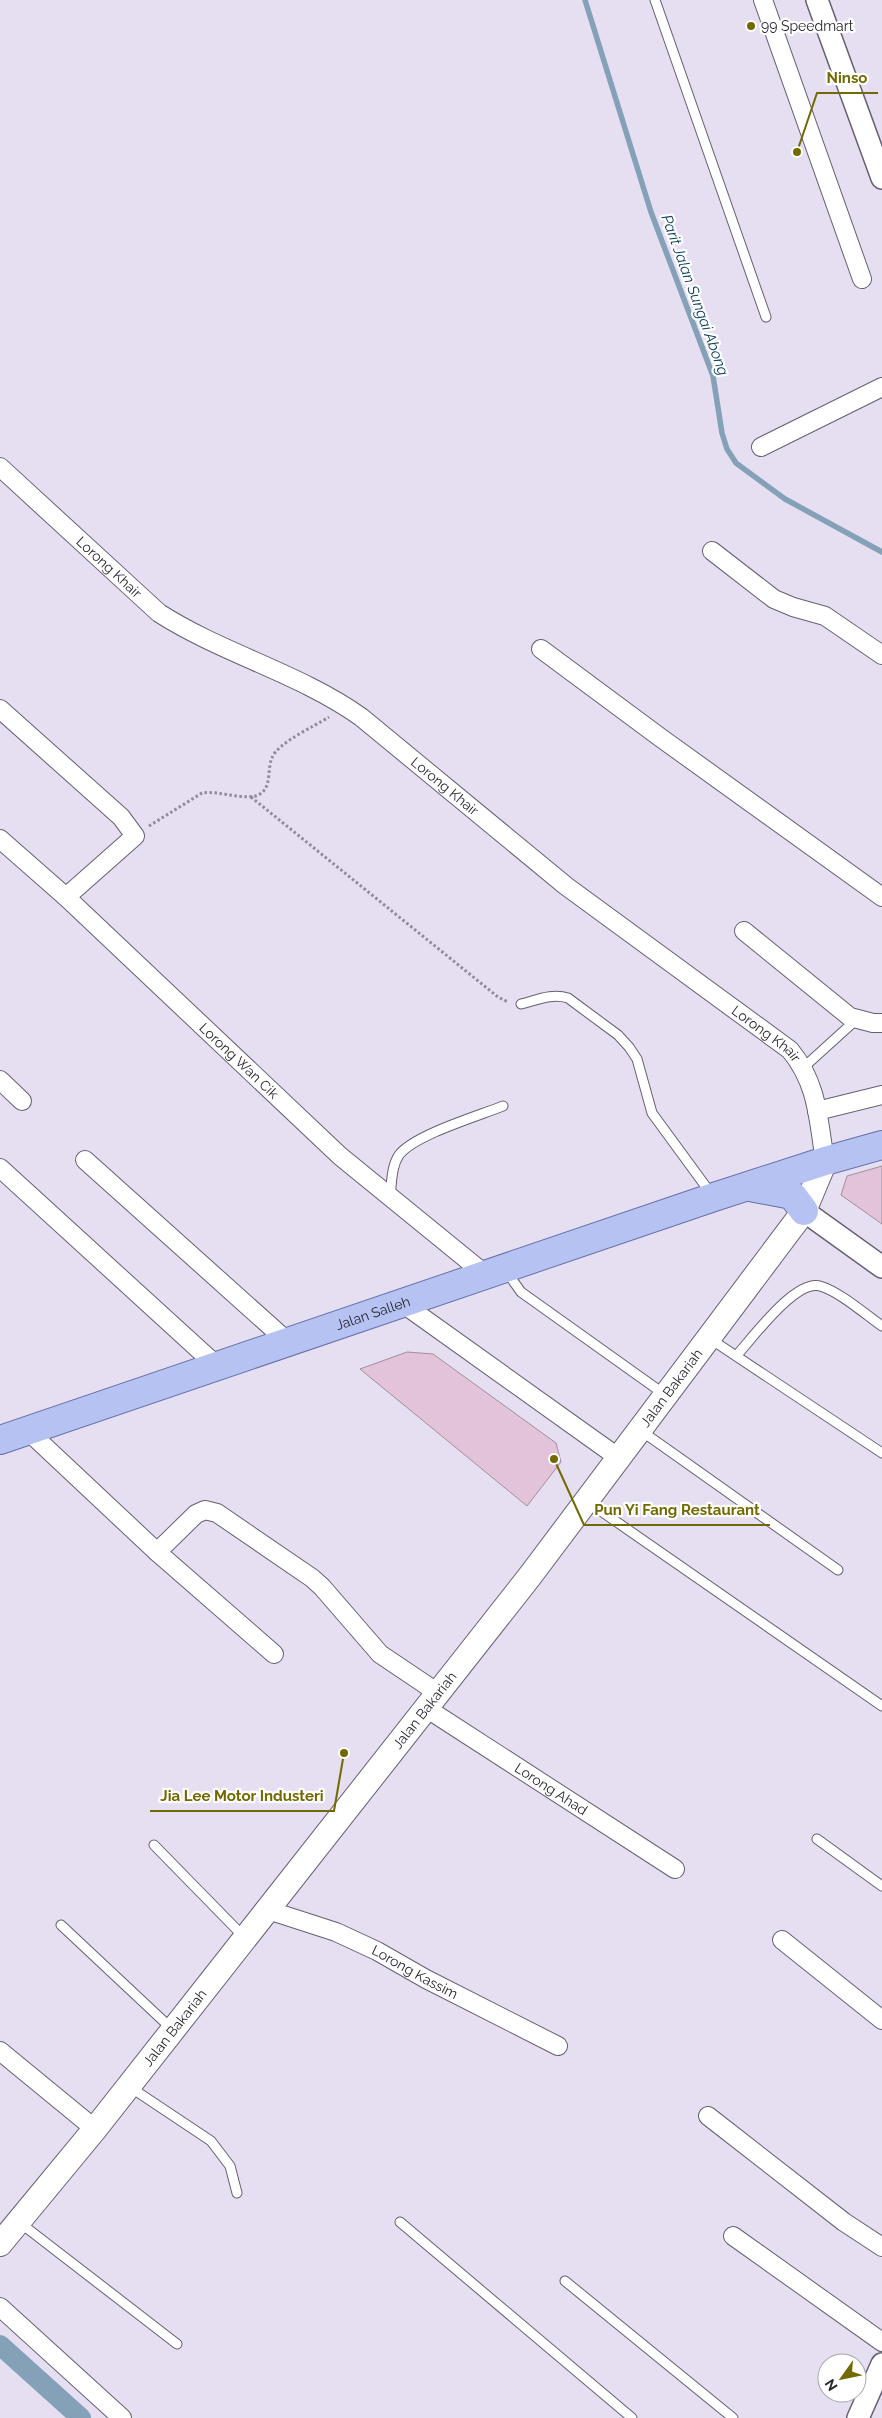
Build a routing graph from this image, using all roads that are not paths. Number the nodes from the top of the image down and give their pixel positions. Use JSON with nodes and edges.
{"nodes":[{"id":1,"x":655,"y":0,"type":"edge"},
{"id":2,"x":763,"y":0,"type":"edge"},
{"id":3,"x":817,"y":0,"type":"edge"},
{"id":4,"x":882,"y":178,"type":"edge"},
{"id":5,"x":862,"y":279,"type":"dead end"},
{"id":6,"x":766,"y":317,"type":"dead end"},
{"id":7,"x":882,"y":387,"type":"edge"},
{"id":8,"x":761,"y":447,"type":"dead end"},
{"id":9,"x":0,"y":467,"type":"edge"},
{"id":10,"x":712,"y":551,"type":"dead end"},
{"id":11,"x":541,"y":649,"type":"dead end"},
{"id":12,"x":882,"y":654,"type":"edge"},
{"id":13,"x":0,"y":709,"type":"edge"},
{"id":14,"x":0,"y":839,"type":"edge"},
{"id":15,"x":882,"y":896,"type":"edge"},
{"id":16,"x":66,"y":897,"type":"junction"},
{"id":17,"x":744,"y":931,"type":"dead end"},
{"id":18,"x":521,"y":1004,"type":"road end"},
{"id":19,"x":857,"y":1019,"type":"junction"},
{"id":20,"x":881,"y":1025,"type":"edge"},
{"id":21,"x":804,"y":1067,"type":"junction"},
{"id":22,"x":0,"y":1080,"type":"edge"},
{"id":23,"x":882,"y":1095,"type":"edge"},
{"id":24,"x":22,"y":1101,"type":"dead end"},
{"id":25,"x":503,"y":1106,"type":"dead end"},
{"id":26,"x":817,"y":1111,"type":"junction"},
{"id":27,"x":882,"y":1145,"type":"edge"},
{"id":28,"x":85,"y":1160,"type":"dead end"},
{"id":29,"x":825,"y":1160,"type":"junction"},
{"id":30,"x":0,"y":1168,"type":"edge"},
{"id":31,"x":746,"y":1187,"type":"junction"},
{"id":32,"x":390,"y":1196,"type":"junction"},
{"id":33,"x":714,"y":1197,"type":"junction"},
{"id":34,"x":804,"y":1211,"type":"junction"},
{"id":35,"x":882,"y":1267,"type":"edge"},
{"id":36,"x":498,"y":1271,"type":"junction"},
{"id":37,"x":402,"y":1303,"type":"junction"},
{"id":38,"x":882,"y":1326,"type":"edge"},
{"id":39,"x":709,"y":1338,"type":"junction"},
{"id":40,"x":288,"y":1342,"type":"junction"},
{"id":41,"x":736,"y":1356,"type":"junction"},
{"id":42,"x":217,"y":1366,"type":"junction"},
{"id":43,"x":666,"y":1395,"type":"junction"},
{"id":44,"x":27,"y":1430,"type":"junction"},
{"id":45,"x":640,"y":1430,"type":"junction"},
{"id":46,"x":0,"y":1440,"type":"edge"},
{"id":47,"x":882,"y":1453,"type":"edge"},
{"id":48,"x":619,"y":1458,"type":"junction"},
{"id":49,"x":588,"y":1502,"type":"junction"},
{"id":50,"x":157,"y":1552,"type":"junction"},
{"id":51,"x":838,"y":1570,"type":"dead end"},
{"id":52,"x":274,"y":1654,"type":"dead end"},
{"id":53,"x":432,"y":1701,"type":"junction"},
{"id":54,"x":882,"y":1706,"type":"edge"},
{"id":55,"x":817,"y":1839,"type":"dead end"},
{"id":56,"x":154,"y":1845,"type":"dead end"},
{"id":57,"x":675,"y":1869,"type":"dead end"},
{"id":58,"x":882,"y":1886,"type":"edge"},
{"id":59,"x":268,"y":1910,"type":"junction"},
{"id":60,"x":61,"y":1925,"type":"dead end"},
{"id":61,"x":245,"y":1938,"type":"junction"},
{"id":62,"x":782,"y":1940,"type":"dead end"},
{"id":63,"x":882,"y":2020,"type":"edge"},
{"id":64,"x":173,"y":2030,"type":"junction"},
{"id":65,"x":558,"y":2046,"type":"dead end"},
{"id":66,"x":0,"y":2051,"type":"edge"},
{"id":67,"x":128,"y":2086,"type":"junction"},
{"id":68,"x":708,"y":2116,"type":"dead end"},
{"id":69,"x":95,"y":2129,"type":"junction"},
{"id":70,"x":237,"y":2193,"type":"dead end"},
{"id":71,"x":18,"y":2221,"type":"junction"},
{"id":72,"x":400,"y":2222,"type":"dead end"},
{"id":73,"x":733,"y":2236,"type":"dead end"},
{"id":74,"x":0,"y":2244,"type":"edge"},
{"id":75,"x":882,"y":2247,"type":"edge"},
{"id":76,"x":565,"y":2281,"type":"dead end"},
{"id":77,"x":0,"y":2308,"type":"edge"},
{"id":78,"x":882,"y":2342,"type":"edge"},
{"id":79,"x":177,"y":2344,"type":"dead end"},
{"id":80,"x":882,"y":2364,"type":"edge"},
{"id":81,"x":122,"y":2418,"type":"edge"},
{"id":82,"x":632,"y":2418,"type":"edge"},
{"id":83,"x":733,"y":2418,"type":"edge"},
{"id":84,"x":858,"y":2418,"type":"edge"}],
"edges":[{"from":1,"to":6,"type":"lane"},
{"from":2,"to":5,"type":"street"},
{"from":3,"to":4,"type":"street"},
{"from":7,"to":8,"type":"street"},
{"from":9,"to":21,"type":"street","name":"Lorong Khair"},
{"from":10,"to":12,"type":"street"},
{"from":11,"to":15,"type":"street"},
{"from":13,"to":16,"type":"street"},
{"from":14,"to":16,"type":"street","name":"Lorong Wan Cik"},
{"from":16,"to":32,"type":"street","name":"Lorong Wan Cik"},
{"from":17,"to":19,"type":"street"},
{"from":18,"to":33,"type":"lane"},
{"from":19,"to":20,"type":"street"},
{"from":19,"to":21,"type":"lane"},
{"from":21,"to":26,"type":"street","name":"Lorong Khair"},
{"from":22,"to":24,"type":"street"},
{"from":23,"to":26,"type":"street"},
{"from":25,"to":32,"type":"lane"},
{"from":26,"to":29,"type":"street","name":"Lorong Khair"},
{"from":27,"to":29,"type":"main road"},
{"from":28,"to":40,"type":"street"},
{"from":29,"to":31,"type":"main road","name":"Jalan Salleh"},
{"from":29,"to":34,"type":"main road","name":"Jalan Bakariah"},
{"from":30,"to":42,"type":"street"},
{"from":31,"to":33,"type":"main road","name":"Jalan Salleh"},
{"from":31,"to":34,"type":"main road"},
{"from":32,"to":36,"type":"street","name":"Lorong Wan Cik"},
{"from":33,"to":36,"type":"main road","name":"Jalan Salleh"},
{"from":34,"to":35,"type":"street"},
{"from":34,"to":39,"type":"main road","name":"Jalan Bakariah"},
{"from":36,"to":37,"type":"main road","name":"Jalan Salleh"},
{"from":36,"to":43,"type":"lane"},
{"from":37,"to":40,"type":"main road","name":"Jalan Salleh"},
{"from":37,"to":48,"type":"street"},
{"from":38,"to":41,"type":"lane"},
{"from":39,"to":41,"type":"lane"},
{"from":39,"to":43,"type":"main road","name":"Jalan Bakariah"},
{"from":40,"to":42,"type":"main road","name":"Jalan Salleh"},
{"from":41,"to":47,"type":"lane"},
{"from":42,"to":44,"type":"main road","name":"Jalan Salleh"},
{"from":43,"to":45,"type":"main road","name":"Jalan Bakariah"},
{"from":44,"to":46,"type":"main road","name":"Jalan Salleh"},
{"from":44,"to":50,"type":"street"},
{"from":45,"to":48,"type":"main road","name":"Jalan Bakariah"},
{"from":45,"to":51,"type":"lane"},
{"from":48,"to":49,"type":"main road","name":"Jalan Bakariah"},
{"from":49,"to":53,"type":"main road","name":"Jalan Bakariah"},
{"from":49,"to":54,"type":"lane"},
{"from":50,"to":52,"type":"street"},
{"from":50,"to":53,"type":"street","name":"Lorong Ahad"},
{"from":53,"to":57,"type":"street","name":"Lorong Ahad"},
{"from":53,"to":59,"type":"main road","name":"Jalan Bakariah"},
{"from":55,"to":58,"type":"lane"},
{"from":56,"to":61,"type":"lane"},
{"from":59,"to":61,"type":"main road","name":"Jalan Bakariah"},
{"from":59,"to":65,"type":"street","name":"Lorong Kassim"},
{"from":60,"to":64,"type":"lane"},
{"from":61,"to":64,"type":"main road","name":"Jalan Bakariah"},
{"from":62,"to":63,"type":"street"},
{"from":64,"to":67,"type":"main road","name":"Jalan Bakariah"},
{"from":66,"to":69,"type":"street"},
{"from":67,"to":69,"type":"main road","name":"Jalan Bakariah"},
{"from":67,"to":70,"type":"lane"},
{"from":68,"to":75,"type":"street"},
{"from":69,"to":71,"type":"main road","name":"Jalan Bakariah"},
{"from":71,"to":74,"type":"main road","name":"Jalan Bakariah"},
{"from":71,"to":79,"type":"lane"},
{"from":72,"to":82,"type":"lane"},
{"from":73,"to":78,"type":"street"},
{"from":76,"to":83,"type":"lane"},
{"from":77,"to":81,"type":"street"},
{"from":80,"to":84,"type":"street"}]}
